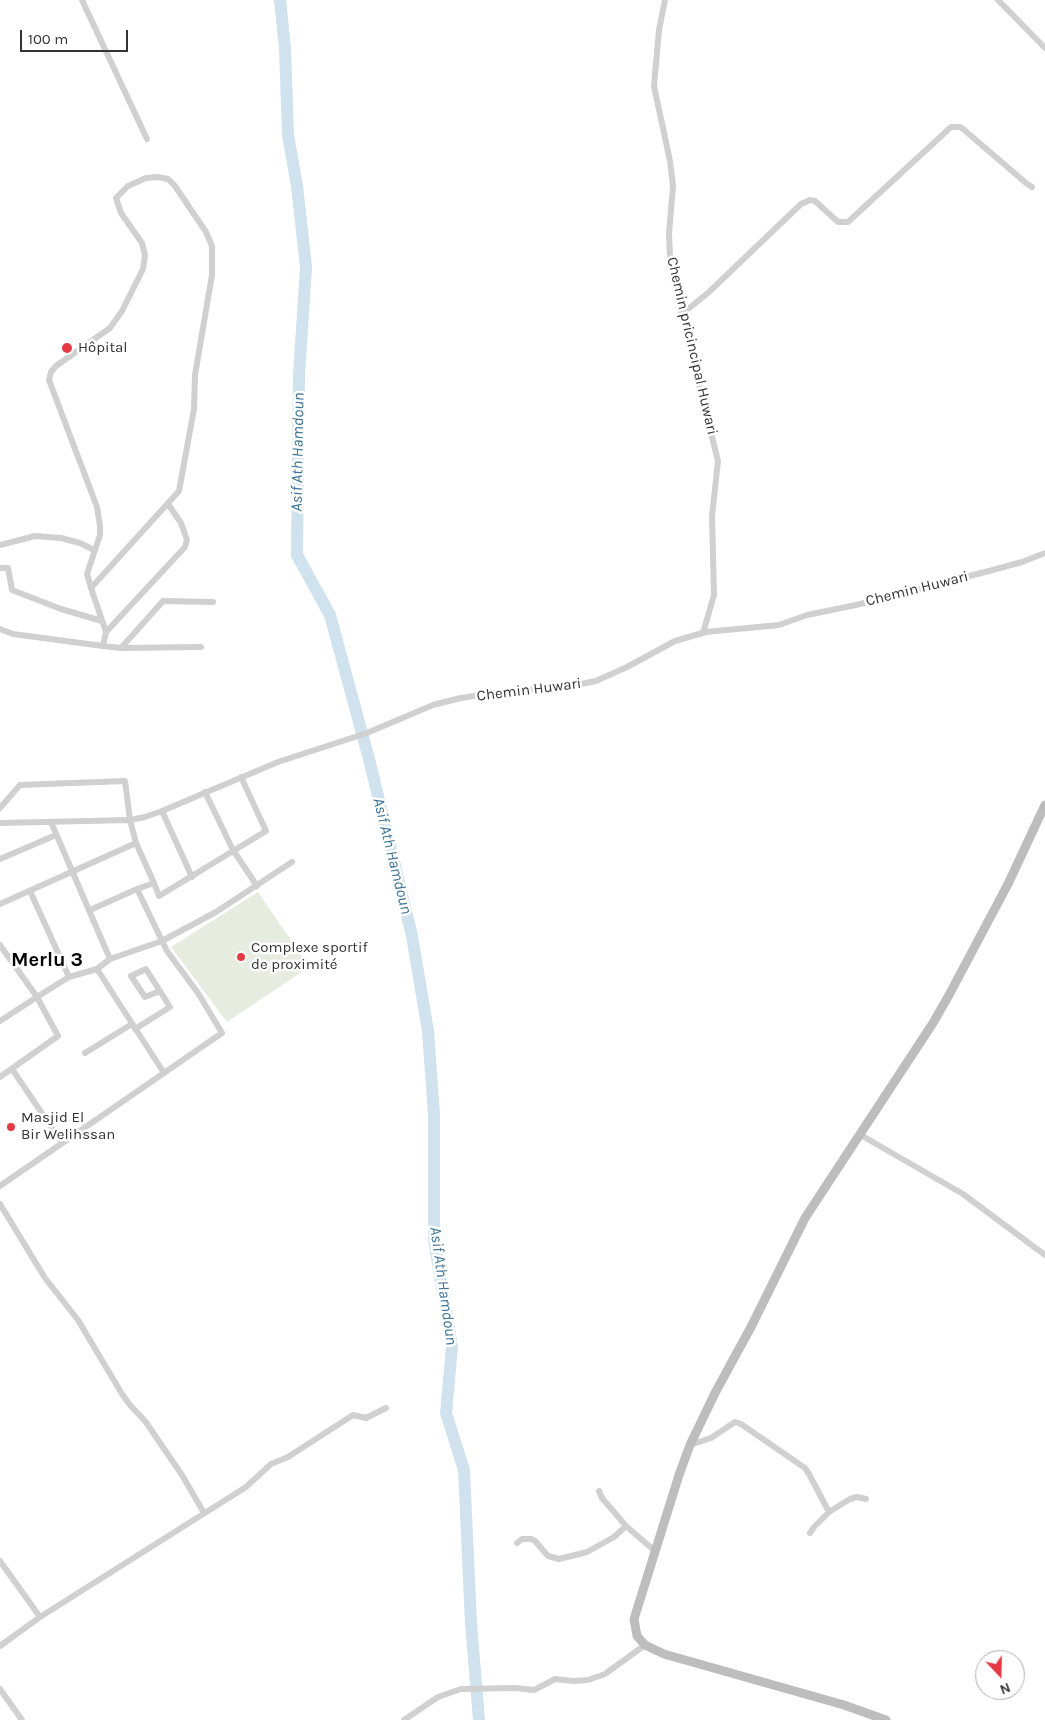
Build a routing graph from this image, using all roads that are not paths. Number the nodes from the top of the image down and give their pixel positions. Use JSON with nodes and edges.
{"nodes":[{"id":1,"x":82,"y":0,"type":"edge"},
{"id":2,"x":665,"y":0,"type":"edge"},
{"id":3,"x":998,"y":0,"type":"edge"},
{"id":4,"x":1045,"y":48,"type":"edge"},
{"id":5,"x":147,"y":139,"type":"dead end"},
{"id":6,"x":1032,"y":187,"type":"dead end"},
{"id":7,"x":682,"y":314,"type":"junction"},
{"id":8,"x":168,"y":504,"type":"junction"},
{"id":9,"x":0,"y":545,"type":"edge"},
{"id":10,"x":94,"y":550,"type":"junction"},
{"id":11,"x":1045,"y":553,"type":"edge"},
{"id":12,"x":0,"y":568,"type":"edge"},
{"id":13,"x":91,"y":588,"type":"junction"},
{"id":14,"x":213,"y":602,"type":"dead end"},
{"id":15,"x":102,"y":621,"type":"junction"},
{"id":16,"x":0,"y":629,"type":"edge"},
{"id":17,"x":106,"y":632,"type":"junction"},
{"id":18,"x":703,"y":633,"type":"junction"},
{"id":19,"x":102,"y":646,"type":"junction"},
{"id":20,"x":201,"y":647,"type":"dead end"},
{"id":21,"x":121,"y":648,"type":"junction"},
{"id":22,"x":241,"y":777,"type":"junction"},
{"id":23,"x":206,"y":792,"type":"junction"},
{"id":24,"x":1045,"y":805,"type":"edge"},
{"id":25,"x":0,"y":806,"type":"edge"},
{"id":26,"x":162,"y":811,"type":"junction"},
{"id":27,"x":130,"y":820,"type":"junction"},
{"id":28,"x":0,"y":822,"type":"edge"},
{"id":29,"x":50,"y":822,"type":"junction"},
{"id":30,"x":56,"y":836,"type":"junction"},
{"id":31,"x":136,"y":843,"type":"junction"},
{"id":32,"x":233,"y":850,"type":"junction"},
{"id":33,"x":0,"y":859,"type":"edge"},
{"id":34,"x":292,"y":862,"type":"dead end"},
{"id":35,"x":72,"y":872,"type":"junction"},
{"id":36,"x":192,"y":877,"type":"junction"},
{"id":37,"x":154,"y":883,"type":"junction"},
{"id":38,"x":257,"y":886,"type":"junction"},
{"id":39,"x":137,"y":889,"type":"junction"},
{"id":40,"x":30,"y":891,"type":"junction"},
{"id":41,"x":0,"y":904,"type":"edge"},
{"id":42,"x":90,"y":910,"type":"junction"},
{"id":43,"x":162,"y":941,"type":"junction"},
{"id":44,"x":0,"y":945,"type":"edge"},
{"id":45,"x":110,"y":960,"type":"junction"},
{"id":46,"x":97,"y":969,"type":"junction"},
{"id":47,"x":69,"y":977,"type":"junction"},
{"id":48,"x":160,"y":991,"type":"junction"},
{"id":49,"x":37,"y":997,"type":"junction"},
{"id":50,"x":0,"y":1021,"type":"edge"},
{"id":51,"x":133,"y":1026,"type":"junction"},
{"id":52,"x":85,"y":1053,"type":"dead end"},
{"id":53,"x":12,"y":1069,"type":"junction"},
{"id":54,"x":164,"y":1073,"type":"junction"},
{"id":55,"x":0,"y":1077,"type":"edge"},
{"id":56,"x":858,"y":1134,"type":"junction"},
{"id":57,"x":62,"y":1143,"type":"junction"},
{"id":58,"x":0,"y":1186,"type":"edge"},
{"id":59,"x":0,"y":1204,"type":"edge"},
{"id":60,"x":1045,"y":1255,"type":"edge"},
{"id":61,"x":386,"y":1408,"type":"dead end"},
{"id":62,"x":690,"y":1445,"type":"junction"},
{"id":63,"x":599,"y":1491,"type":"dead end"},
{"id":64,"x":866,"y":1498,"type":"dead end"},
{"id":65,"x":829,"y":1512,"type":"junction"},
{"id":66,"x":204,"y":1513,"type":"junction"},
{"id":67,"x":626,"y":1526,"type":"junction"},
{"id":68,"x":810,"y":1533,"type":"dead end"},
{"id":69,"x":517,"y":1543,"type":"dead end"},
{"id":70,"x":655,"y":1551,"type":"junction"},
{"id":71,"x":0,"y":1561,"type":"edge"},
{"id":72,"x":40,"y":1617,"type":"junction"},
{"id":73,"x":0,"y":1646,"type":"edge"},
{"id":74,"x":645,"y":1646,"type":"junction"},
{"id":75,"x":0,"y":1689,"type":"edge"},
{"id":76,"x":22,"y":1720,"type":"edge"},
{"id":77,"x":404,"y":1720,"type":"edge"},
{"id":78,"x":886,"y":1720,"type":"edge"}],
"edges":[{"from":1,"to":5,"type":"street"},
{"from":2,"to":7,"type":"street","name":"Chemin pricincipal Huwari"},
{"from":3,"to":4,"type":"street"},
{"from":6,"to":7,"type":"street"},
{"from":7,"to":18,"type":"street","name":"Chemin pricincipal Huwari"},
{"from":8,"to":10,"type":"street"},
{"from":8,"to":13,"type":"street"},
{"from":8,"to":17,"type":"street"},
{"from":9,"to":10,"type":"street"},
{"from":10,"to":13,"type":"street"},
{"from":11,"to":18,"type":"street","name":"Chemin Huwari"},
{"from":12,"to":15,"type":"street"},
{"from":13,"to":15,"type":"street"},
{"from":14,"to":21,"type":"street"},
{"from":15,"to":17,"type":"street"},
{"from":16,"to":19,"type":"street"},
{"from":17,"to":19,"type":"street"},
{"from":18,"to":22,"type":"street","name":"Chemin Huwari"},
{"from":19,"to":21,"type":"street"},
{"from":20,"to":21,"type":"street"},
{"from":22,"to":23,"type":"street","name":"Chemin Huwari"},
{"from":22,"to":32,"type":"street"},
{"from":23,"to":26,"type":"street","name":"Chemin Huwari"},
{"from":23,"to":32,"type":"street"},
{"from":24,"to":56,"type":"street"},
{"from":25,"to":27,"type":"street"},
{"from":26,"to":27,"type":"street","name":"Chemin Huwari"},
{"from":26,"to":36,"type":"street"},
{"from":27,"to":29,"type":"street","name":"Chemin Huwari"},
{"from":27,"to":31,"type":"street"},
{"from":28,"to":29,"type":"street","name":"Chemin Huwari"},
{"from":29,"to":30,"type":"street"},
{"from":30,"to":33,"type":"street"},
{"from":30,"to":35,"type":"street"},
{"from":31,"to":35,"type":"street"},
{"from":31,"to":37,"type":"street"},
{"from":32,"to":36,"type":"street"},
{"from":32,"to":38,"type":"street"},
{"from":34,"to":38,"type":"street"},
{"from":35,"to":40,"type":"street"},
{"from":35,"to":42,"type":"street"},
{"from":36,"to":37,"type":"street"},
{"from":37,"to":39,"type":"street"},
{"from":38,"to":43,"type":"street"},
{"from":39,"to":42,"type":"street"},
{"from":39,"to":43,"type":"street"},
{"from":40,"to":41,"type":"street"},
{"from":40,"to":47,"type":"street"},
{"from":42,"to":45,"type":"street"},
{"from":43,"to":45,"type":"street"},
{"from":43,"to":54,"type":"street"},
{"from":44,"to":49,"type":"street"},
{"from":45,"to":46,"type":"street"},
{"from":46,"to":47,"type":"street"},
{"from":46,"to":51,"type":"street"},
{"from":47,"to":49,"type":"street"},
{"from":48,"to":48,"type":"street"},
{"from":48,"to":51,"type":"street"},
{"from":49,"to":50,"type":"street"},
{"from":49,"to":53,"type":"street"},
{"from":51,"to":52,"type":"street"},
{"from":51,"to":54,"type":"street"},
{"from":53,"to":55,"type":"street"},
{"from":53,"to":57,"type":"street"},
{"from":54,"to":57,"type":"street"},
{"from":56,"to":60,"type":"street"},
{"from":56,"to":62,"type":"street"},
{"from":57,"to":58,"type":"street"},
{"from":59,"to":66,"type":"street"},
{"from":61,"to":66,"type":"street"},
{"from":62,"to":65,"type":"street"},
{"from":62,"to":70,"type":"street"},
{"from":63,"to":67,"type":"street"},
{"from":64,"to":65,"type":"street"},
{"from":65,"to":68,"type":"street"},
{"from":66,"to":72,"type":"street"},
{"from":67,"to":69,"type":"street"},
{"from":67,"to":70,"type":"street"},
{"from":70,"to":74,"type":"street"},
{"from":71,"to":72,"type":"street"},
{"from":72,"to":73,"type":"street"},
{"from":74,"to":77,"type":"street"},
{"from":74,"to":78,"type":"street"},
{"from":75,"to":76,"type":"street"}]}
